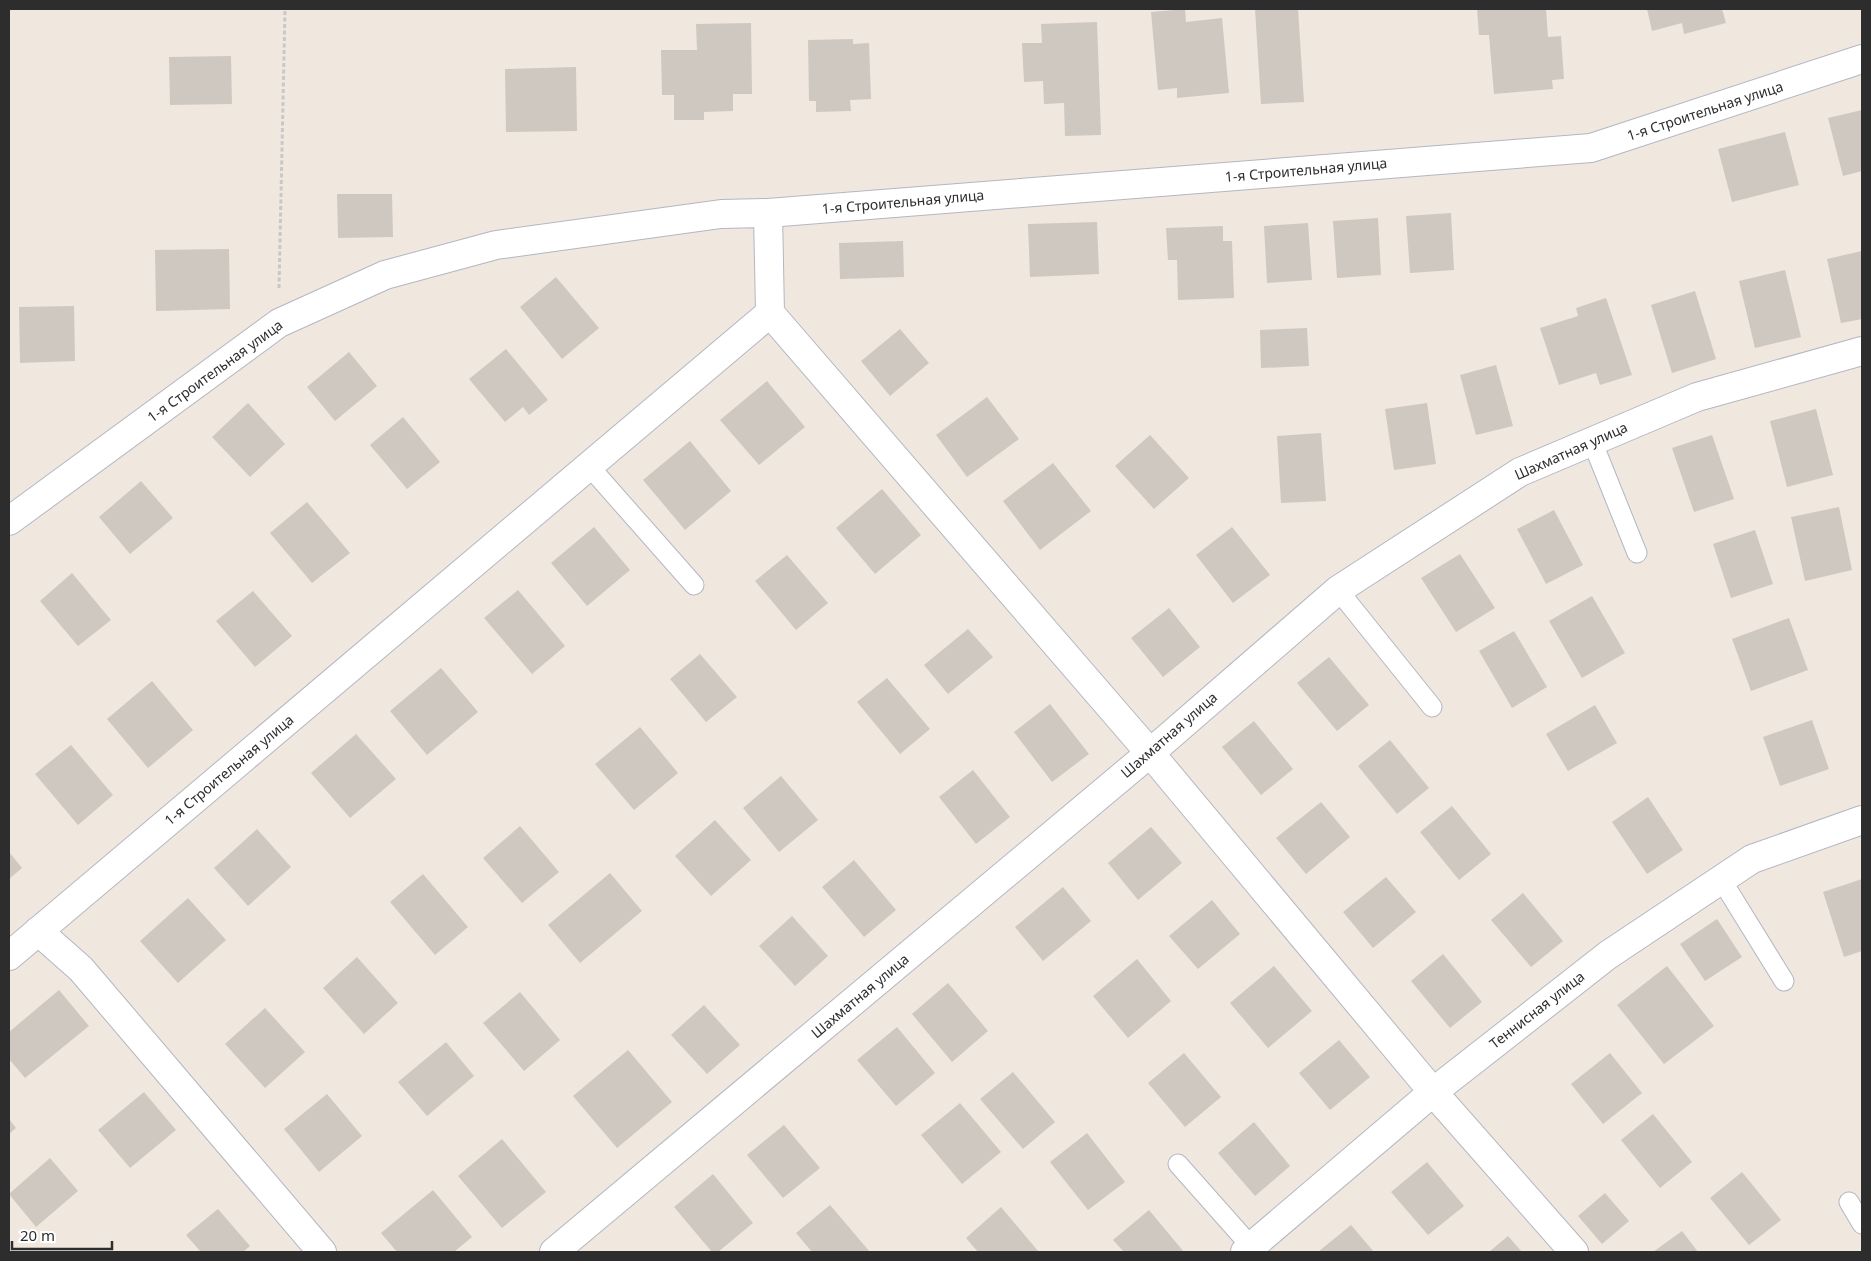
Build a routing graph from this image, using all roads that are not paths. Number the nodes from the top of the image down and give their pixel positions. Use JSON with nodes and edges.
{"nodes":[{"id":1,"x":1862,"y":60,"type":"edge"},
{"id":2,"x":768,"y":213,"type":"junction"},
{"id":3,"x":770,"y":313,"type":"junction"},
{"id":4,"x":1862,"y":351,"type":"edge"},
{"id":5,"x":1592,"y":441,"type":"junction"},
{"id":6,"x":589,"y":466,"type":"junction"},
{"id":7,"x":9,"y":521,"type":"edge"},
{"id":8,"x":1637,"y":552,"type":"dead end"},
{"id":9,"x":694,"y":585,"type":"dead end"},
{"id":10,"x":1338,"y":590,"type":"junction"},
{"id":11,"x":1432,"y":707,"type":"dead end"},
{"id":12,"x":1150,"y":752,"type":"junction"},
{"id":13,"x":1862,"y":820,"type":"edge"},
{"id":14,"x":1721,"y":879,"type":"junction"},
{"id":15,"x":38,"y":931,"type":"junction"},
{"id":16,"x":9,"y":956,"type":"edge"},
{"id":17,"x":1784,"y":980,"type":"dead end"},
{"id":18,"x":1433,"y":1092,"type":"junction"},
{"id":19,"x":1178,"y":1164,"type":"dead end"},
{"id":20,"x":1849,"y":1202,"type":"dead end"},
{"id":21,"x":1862,"y":1224,"type":"edge"},
{"id":22,"x":1251,"y":1251,"type":"edge"},
{"id":23,"x":322,"y":1252,"type":"edge"},
{"id":24,"x":554,"y":1252,"type":"edge"},
{"id":25,"x":1574,"y":1252,"type":"edge"}],
"edges":[{"from":1,"to":2,"type":"street","name":"1-я Строительная улица"},
{"from":2,"to":3,"type":"street"},
{"from":2,"to":7,"type":"street","name":"1-я Строительная улица"},
{"from":3,"to":6,"type":"street","name":"1-я Строительная улица"},
{"from":3,"to":12,"type":"street"},
{"from":4,"to":5,"type":"street","name":"Шахматная улица"},
{"from":5,"to":8,"type":"lane"},
{"from":5,"to":10,"type":"street","name":"Шахматная улица"},
{"from":6,"to":9,"type":"lane"},
{"from":6,"to":15,"type":"street","name":"1-я Строительная улица"},
{"from":10,"to":11,"type":"lane"},
{"from":10,"to":12,"type":"street","name":"Шахматная улица"},
{"from":12,"to":18,"type":"street"},
{"from":12,"to":24,"type":"street","name":"Шахматная улица"},
{"from":13,"to":14,"type":"street","name":"Теннисная улица"},
{"from":14,"to":17,"type":"lane"},
{"from":14,"to":18,"type":"street","name":"Теннисная улица"},
{"from":15,"to":16,"type":"street","name":"1-я Строительная улица"},
{"from":15,"to":23,"type":"street"},
{"from":18,"to":22,"type":"street","name":"Теннисная улица"},
{"from":18,"to":25,"type":"street"},
{"from":19,"to":22,"type":"lane"},
{"from":20,"to":21,"type":"lane"}]}
